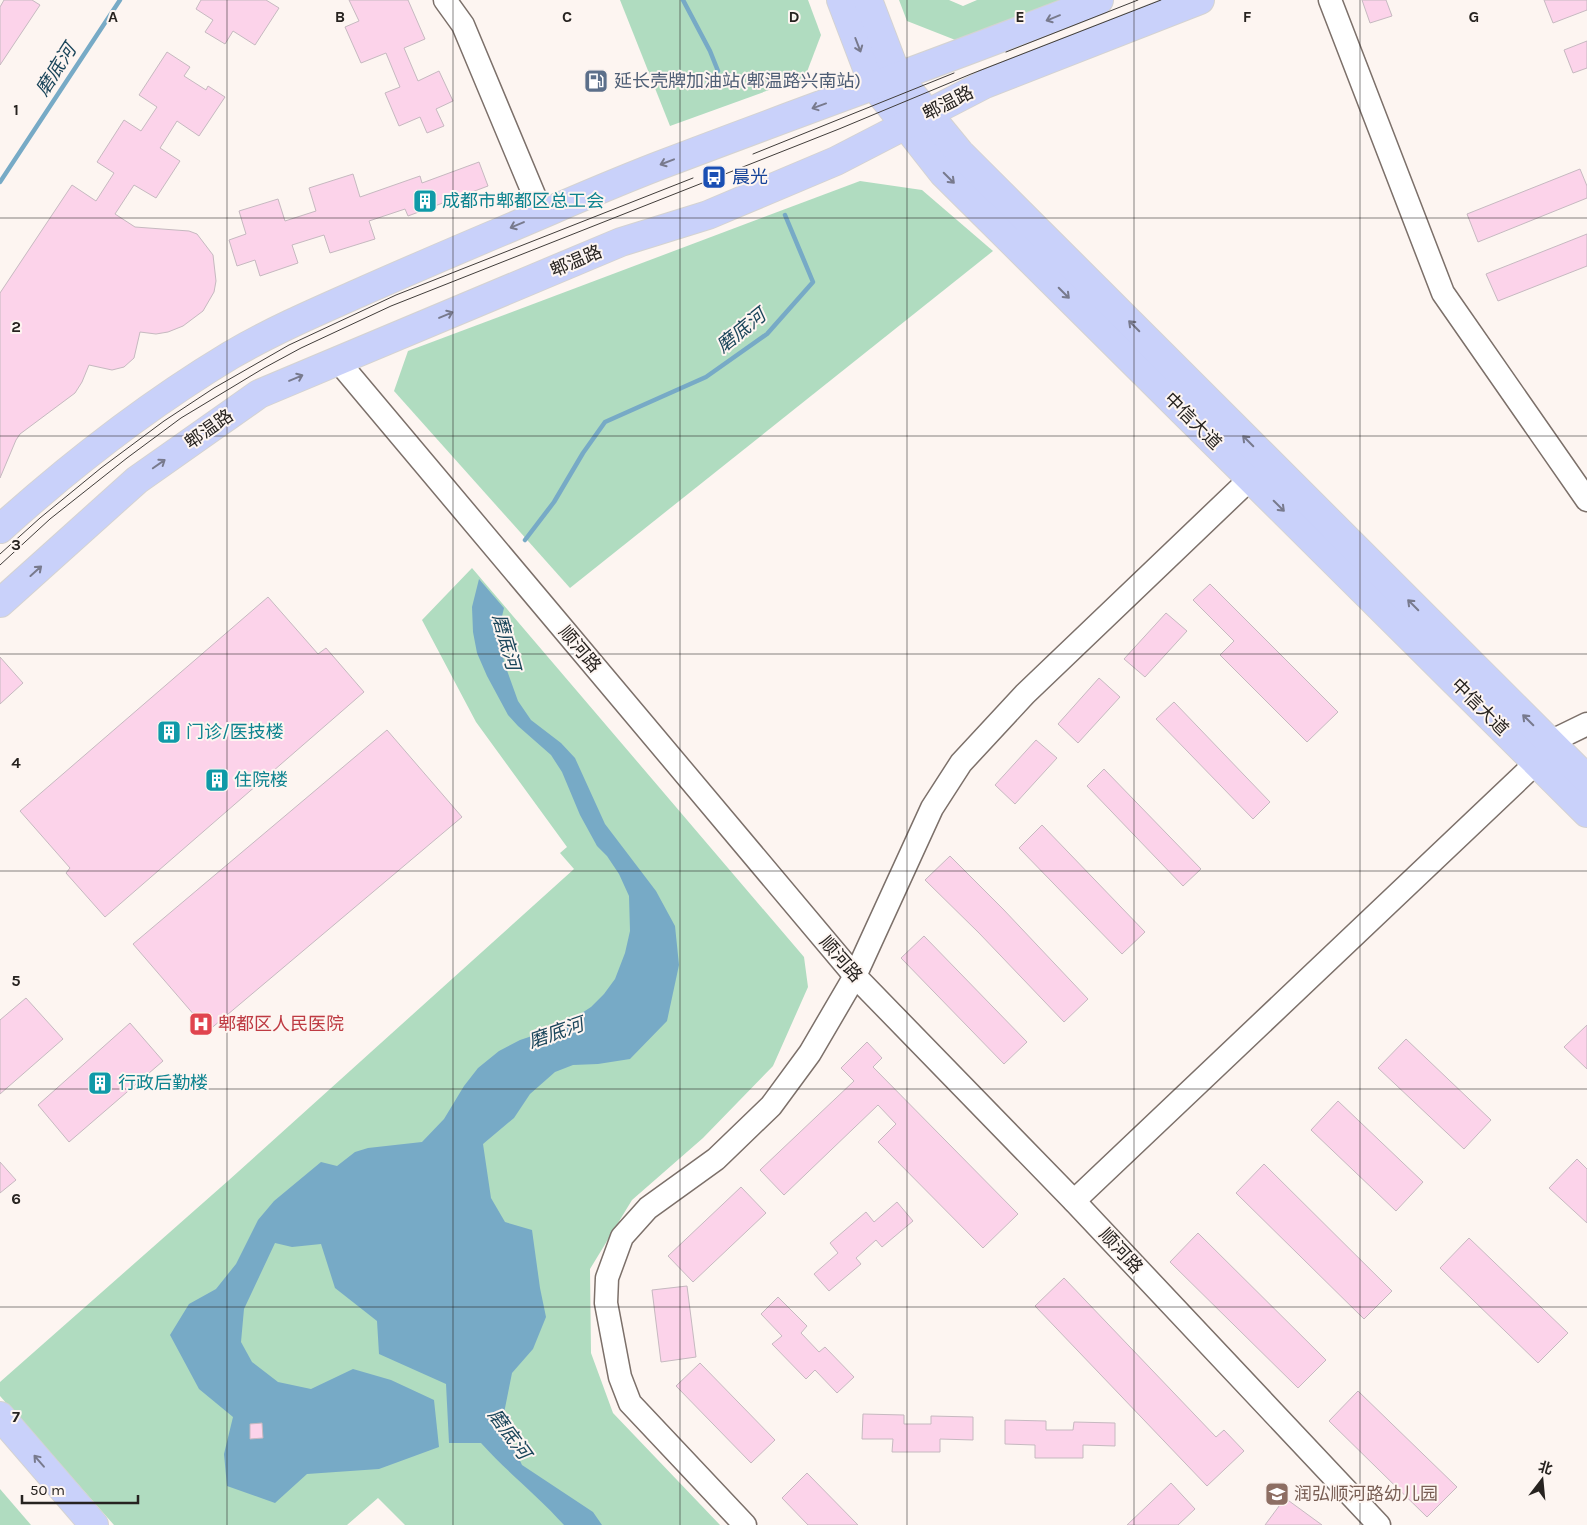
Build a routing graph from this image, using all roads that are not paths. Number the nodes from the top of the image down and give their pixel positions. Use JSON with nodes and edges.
{"nodes":[{"id":1,"x":445,"y":0,"type":"edge"},
{"id":2,"x":841,"y":0,"type":"edge"},
{"id":3,"x":868,"y":0,"type":"edge"},
{"id":4,"x":1099,"y":0,"type":"edge"},
{"id":5,"x":1200,"y":0,"type":"edge"},
{"id":6,"x":1330,"y":0,"type":"edge"},
{"id":7,"x":885,"y":80,"type":"junction"},
{"id":8,"x":916,"y":119,"type":"junction"},
{"id":9,"x":542,"y":214,"type":"junction"},
{"id":10,"x":338,"y":361,"type":"junction"},
{"id":11,"x":1251,"y":478,"type":"junction"},
{"id":12,"x":1587,"y":500,"type":"edge"},
{"id":13,"x":0,"y":529,"type":"edge"},
{"id":14,"x":0,"y":603,"type":"edge"},
{"id":15,"x":1587,"y":724,"type":"edge"},
{"id":16,"x":1543,"y":753,"type":"junction"},
{"id":17,"x":1585,"y":774,"type":"edge"},
{"id":18,"x":1587,"y":813,"type":"edge"},
{"id":19,"x":855,"y":976,"type":"junction"},
{"id":20,"x":1074,"y":1201,"type":"junction"},
{"id":21,"x":0,"y":1416,"type":"edge"},
{"id":22,"x":0,"y":1443,"type":"edge"},
{"id":23,"x":70,"y":1525,"type":"edge"},
{"id":24,"x":94,"y":1525,"type":"edge"},
{"id":25,"x":745,"y":1525,"type":"edge"},
{"id":26,"x":1379,"y":1525,"type":"edge"}],
"edges":[{"from":1,"to":9,"type":"street"},
{"from":2,"to":7,"type":"main road","name":"中信大道","one_way":true},
{"from":3,"to":7,"type":"main road","name":"中信大道"},
{"from":4,"to":7,"type":"main road","one_way":true},
{"from":5,"to":8,"type":"main road","name":"郫温路"},
{"from":6,"to":12,"type":"street"},
{"from":7,"to":8,"type":"main road","name":"中信大道"},
{"from":7,"to":9,"type":"main road","one_way":true},
{"from":10,"to":8,"type":"main road","name":"郫温路","one_way":true},
{"from":8,"to":11,"type":"main road","name":"中信大道","one_way":true},
{"from":16,"to":8,"type":"main road","name":"中信大道","one_way":true},
{"from":9,"to":13,"type":"main road","one_way":true},
{"from":14,"to":10,"type":"main road","name":"郫温路","one_way":true},
{"from":10,"to":19,"type":"street","name":"顺河路"},
{"from":11,"to":16,"type":"main road","name":"中信大道","one_way":true},
{"from":11,"to":19,"type":"street"},
{"from":15,"to":16,"type":"street"},
{"from":16,"to":17,"type":"main road","name":"中信大道"},
{"from":16,"to":18,"type":"main road","name":"中信大道"},
{"from":16,"to":20,"type":"street"},
{"from":19,"to":20,"type":"street","name":"顺河路"},
{"from":19,"to":25,"type":"street"},
{"from":20,"to":26,"type":"street","name":"顺河路"},
{"from":24,"to":21,"type":"main road","one_way":true},
{"from":22,"to":23,"type":"main road"}]}
